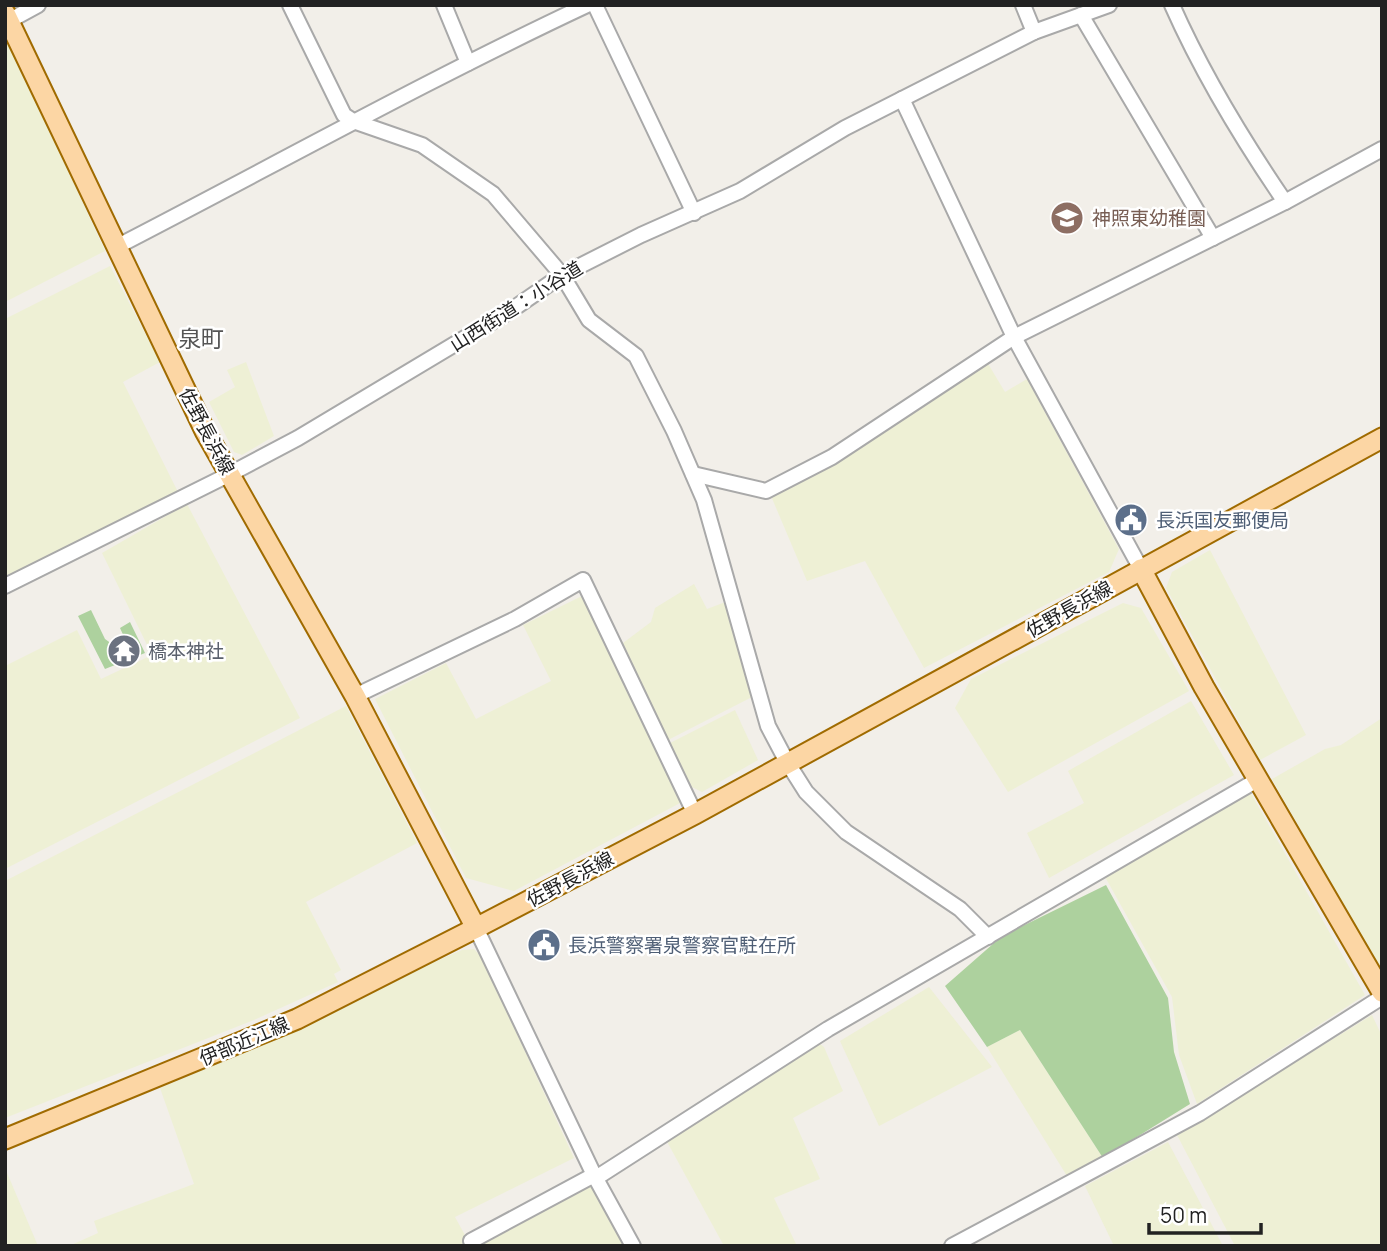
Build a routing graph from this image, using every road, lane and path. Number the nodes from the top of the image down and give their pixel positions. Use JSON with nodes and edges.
{"nodes":[{"id":1,"x":38,"y":5,"type":"edge"},
{"id":2,"x":290,"y":5,"type":"edge"},
{"id":3,"x":444,"y":5,"type":"edge"},
{"id":4,"x":587,"y":5,"type":"edge"},
{"id":5,"x":595,"y":5,"type":"edge"},
{"id":6,"x":1023,"y":5,"type":"edge"},
{"id":7,"x":1109,"y":5,"type":"edge"},
{"id":8,"x":1172,"y":5,"type":"edge"},
{"id":9,"x":1081,"y":15,"type":"junction"},
{"id":10,"x":7,"y":19,"type":"edge"},
{"id":11,"x":1034,"y":32,"type":"junction"},
{"id":12,"x":468,"y":63,"type":"junction"},
{"id":13,"x":902,"y":99,"type":"junction"},
{"id":14,"x":353,"y":121,"type":"junction"},
{"id":15,"x":1382,"y":149,"type":"edge"},
{"id":16,"x":1285,"y":202,"type":"junction"},
{"id":17,"x":694,"y":213,"type":"junction"},
{"id":18,"x":1213,"y":238,"type":"junction"},
{"id":19,"x":116,"y":247,"type":"junction"},
{"id":20,"x":562,"y":275,"type":"junction"},
{"id":21,"x":1014,"y":337,"type":"junction"},
{"id":22,"x":1382,"y":438,"type":"edge"},
{"id":23,"x":230,"y":474,"type":"junction"},
{"id":24,"x":693,"y":474,"type":"junction"},
{"id":25,"x":1141,"y":569,"type":"junction"},
{"id":26,"x":5,"y":586,"type":"edge"},
{"id":27,"x":355,"y":696,"type":"junction"},
{"id":28,"x":787,"y":762,"type":"junction"},
{"id":29,"x":1259,"y":779,"type":"junction"},
{"id":30,"x":695,"y":814,"type":"junction"},
{"id":31,"x":476,"y":928,"type":"junction"},
{"id":32,"x":988,"y":937,"type":"junction"},
{"id":33,"x":1382,"y":995,"type":"edge"},
{"id":34,"x":5,"y":1139,"type":"edge"},
{"id":35,"x":595,"y":1176,"type":"junction"},
{"id":36,"x":474,"y":1246,"type":"edge"},
{"id":37,"x":633,"y":1246,"type":"edge"},
{"id":38,"x":952,"y":1246,"type":"edge"}],
"edges":[{"from":1,"to":10,"type":"street"},
{"from":2,"to":14,"type":"street"},
{"from":3,"to":12,"type":"street"},
{"from":4,"to":12,"type":"street"},
{"from":5,"to":17,"type":"street"},
{"from":6,"to":11,"type":"street"},
{"from":7,"to":9,"type":"street","name":"山西街道：小谷道"},
{"from":8,"to":16,"type":"street"},
{"from":9,"to":11,"type":"street","name":"山西街道：小谷道"},
{"from":9,"to":18,"type":"street"},
{"from":10,"to":19,"type":"main road","name":"佐野長浜線"},
{"from":11,"to":13,"type":"street","name":"山西街道：小谷道"},
{"from":12,"to":14,"type":"street"},
{"from":13,"to":17,"type":"street","name":"山西街道：小谷道"},
{"from":13,"to":21,"type":"street"},
{"from":14,"to":19,"type":"street"},
{"from":14,"to":20,"type":"street"},
{"from":15,"to":16,"type":"street"},
{"from":16,"to":18,"type":"street"},
{"from":17,"to":20,"type":"street","name":"山西街道：小谷道"},
{"from":18,"to":21,"type":"street"},
{"from":19,"to":23,"type":"main road","name":"佐野長浜線"},
{"from":20,"to":23,"type":"street","name":"山西街道：小谷道"},
{"from":20,"to":24,"type":"street"},
{"from":21,"to":24,"type":"street"},
{"from":21,"to":25,"type":"street"},
{"from":22,"to":25,"type":"main road"},
{"from":23,"to":26,"type":"street","name":"山西街道：小谷道"},
{"from":23,"to":27,"type":"main road","name":"佐野長浜線"},
{"from":24,"to":28,"type":"street"},
{"from":25,"to":28,"type":"main road","name":"佐野長浜線"},
{"from":25,"to":29,"type":"main road"},
{"from":27,"to":30,"type":"street"},
{"from":27,"to":31,"type":"main road","name":"佐野長浜線"},
{"from":28,"to":30,"type":"main road","name":"佐野長浜線"},
{"from":28,"to":32,"type":"street"},
{"from":29,"to":32,"type":"street"},
{"from":29,"to":33,"type":"main road"},
{"from":30,"to":31,"type":"main road","name":"佐野長浜線"},
{"from":31,"to":34,"type":"main road","name":"伊部近江線"},
{"from":31,"to":35,"type":"street"},
{"from":32,"to":35,"type":"street"},
{"from":33,"to":38,"type":"street"},
{"from":35,"to":36,"type":"street"},
{"from":35,"to":37,"type":"street"}]}
